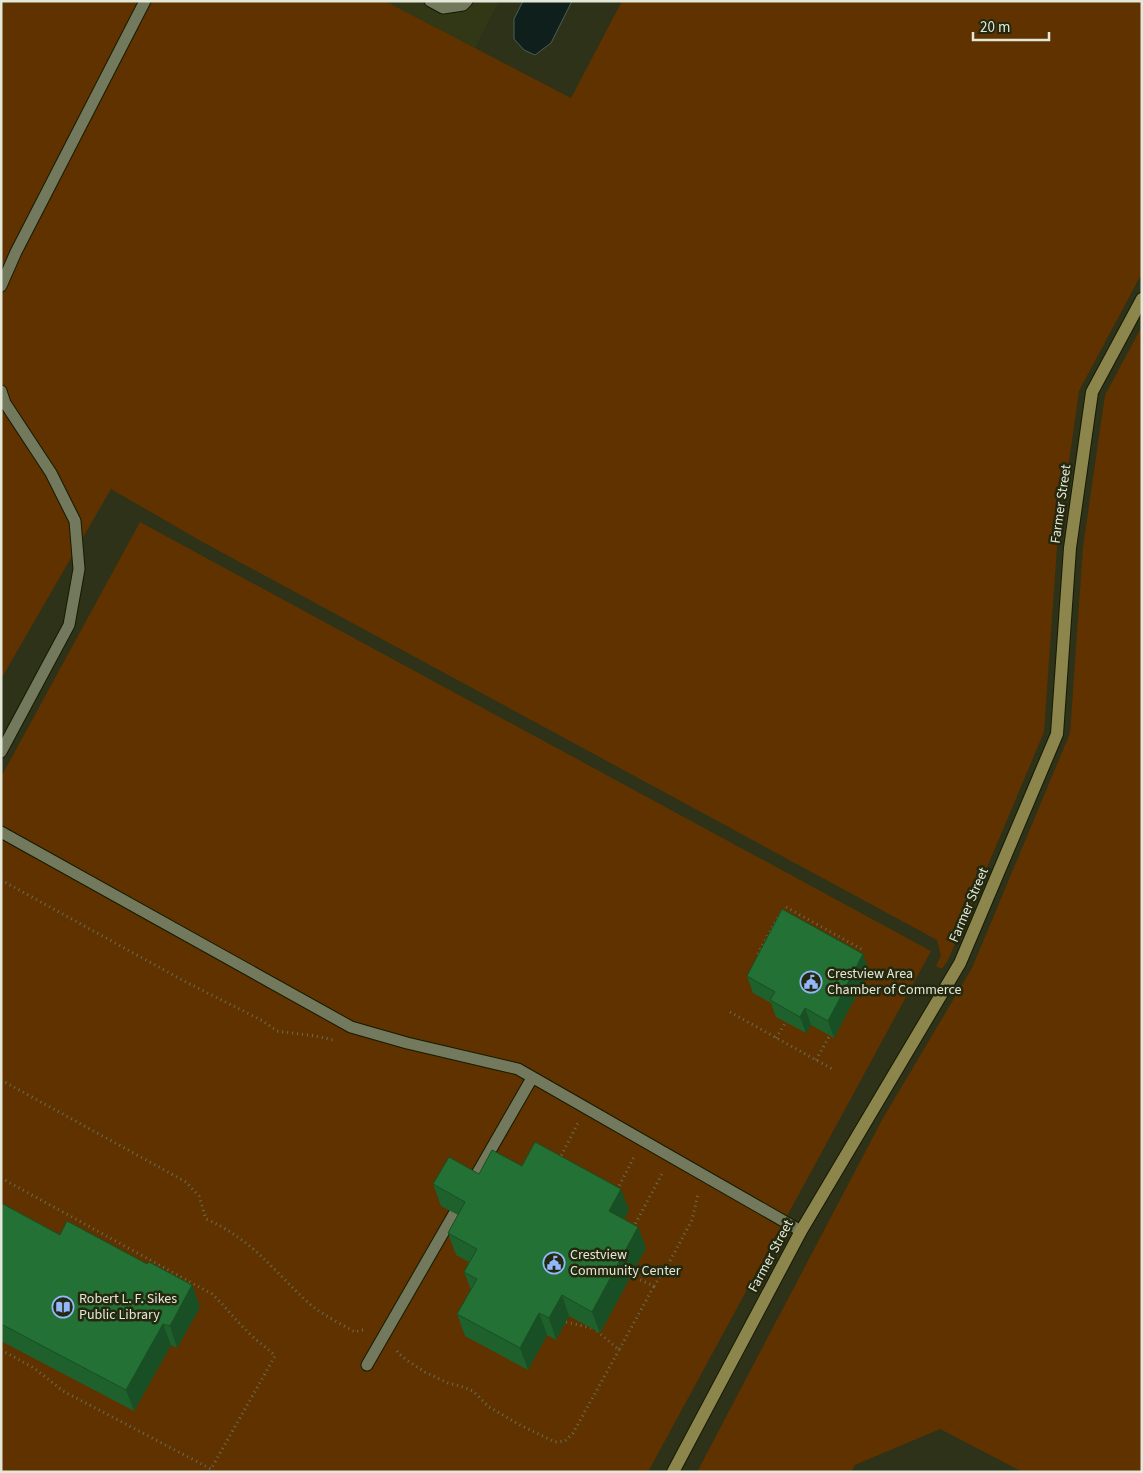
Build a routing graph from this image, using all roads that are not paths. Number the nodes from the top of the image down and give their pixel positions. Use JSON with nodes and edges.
{"nodes":[{"id":1,"x":145,"y":1,"type":"edge"},
{"id":2,"x":430,"y":1,"type":"edge"},
{"id":3,"x":467,"y":1,"type":"edge"},
{"id":4,"x":1,"y":286,"type":"edge"},
{"id":5,"x":1142,"y":299,"type":"edge"},
{"id":6,"x":1,"y":390,"type":"edge"},
{"id":7,"x":1,"y":752,"type":"edge"},
{"id":8,"x":1,"y":832,"type":"edge"},
{"id":9,"x":532,"y":1078,"type":"junction"},
{"id":10,"x":801,"y":1231,"type":"junction"},
{"id":11,"x":367,"y":1365,"type":"dead end"},
{"id":12,"x":673,"y":1472,"type":"edge"}],
"edges":[{"from":1,"to":4,"type":"lane"},
{"from":2,"to":3,"type":"lane"},
{"from":5,"to":10,"type":"street","name":"Farmer Street"},
{"from":6,"to":7,"type":"lane"},
{"from":8,"to":9,"type":"lane"},
{"from":9,"to":10,"type":"lane"},
{"from":9,"to":11,"type":"lane"},
{"from":10,"to":12,"type":"street","name":"Farmer Street"}]}
